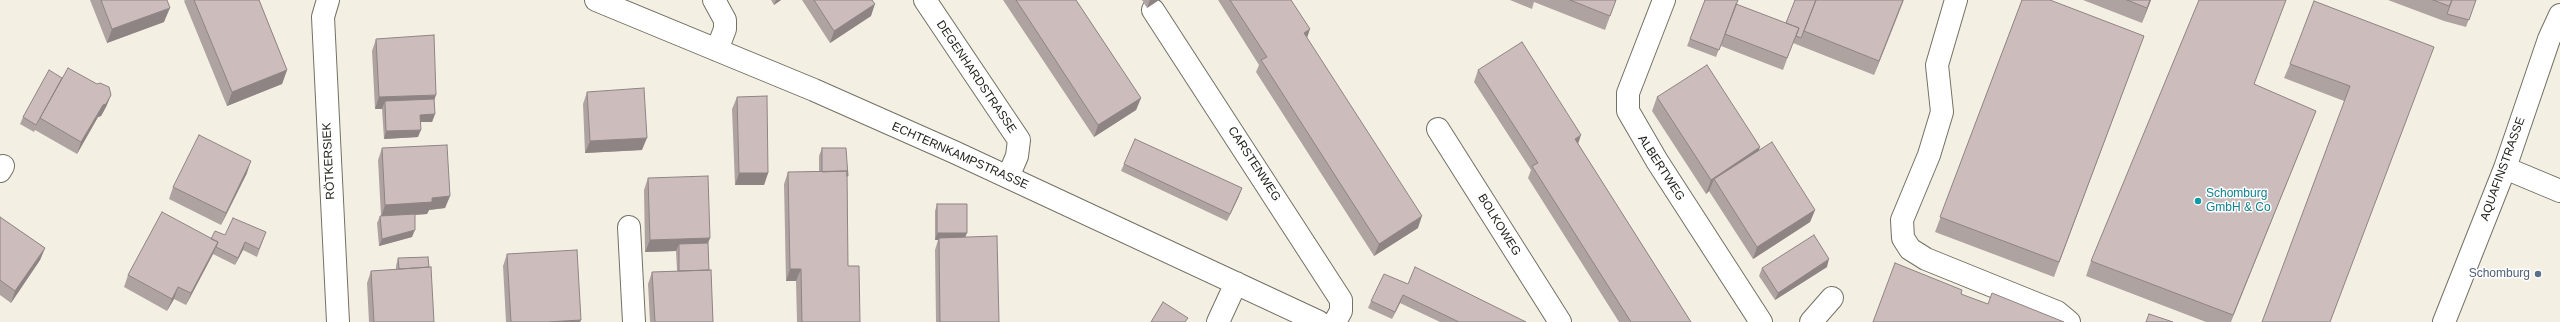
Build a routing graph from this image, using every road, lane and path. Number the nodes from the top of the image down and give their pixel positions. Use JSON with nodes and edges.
{"nodes":[{"id":1,"x":328,"y":0,"type":"edge"},
{"id":2,"x":596,"y":0,"type":"edge"},
{"id":3,"x":714,"y":0,"type":"edge"},
{"id":4,"x":925,"y":0,"type":"edge"},
{"id":5,"x":1664,"y":0,"type":"edge"},
{"id":6,"x":1956,"y":0,"type":"edge"},
{"id":7,"x":1153,"y":10,"type":"dead end"},
{"id":8,"x":2560,"y":15,"type":"edge"},
{"id":9,"x":717,"y":50,"type":"junction"},
{"id":10,"x":1438,"y":129,"type":"dead end"},
{"id":11,"x":2505,"y":168,"type":"junction"},
{"id":12,"x":1008,"y":177,"type":"junction"},
{"id":13,"x":2560,"y":191,"type":"edge"},
{"id":14,"x":630,"y":227,"type":"dead end"},
{"id":15,"x":1236,"y":283,"type":"junction"},
{"id":16,"x":1832,"y":298,"type":"dead end"},
{"id":17,"x":338,"y":322,"type":"edge"},
{"id":18,"x":634,"y":322,"type":"edge"},
{"id":19,"x":1218,"y":322,"type":"edge"},
{"id":20,"x":1319,"y":322,"type":"edge"},
{"id":21,"x":1335,"y":322,"type":"edge"},
{"id":22,"x":1560,"y":322,"type":"edge"},
{"id":23,"x":1761,"y":322,"type":"edge"},
{"id":24,"x":1811,"y":322,"type":"edge"},
{"id":25,"x":2069,"y":322,"type":"edge"},
{"id":26,"x":2444,"y":322,"type":"edge"}],
"edges":[{"from":1,"to":17,"type":"street","name":"RÖTKERSIEK"},
{"from":2,"to":9,"type":"street","name":"ECHTERNKAMPSTRASSE"},
{"from":3,"to":9,"type":"street"},
{"from":4,"to":12,"type":"street","name":"DEGENHARDSTRASSE"},
{"from":5,"to":23,"type":"street","name":"ALBERTWEG"},
{"from":6,"to":25,"type":"street"},
{"from":7,"to":21,"type":"street","name":"CARSTENWEG"},
{"from":8,"to":11,"type":"street","name":"AQUAFINSTRASSE"},
{"from":9,"to":12,"type":"street","name":"ECHTERNKAMPSTRASSE"},
{"from":10,"to":22,"type":"street","name":"BOLKOWEG"},
{"from":11,"to":13,"type":"street"},
{"from":11,"to":26,"type":"street","name":"AQUAFINSTRASSE"},
{"from":12,"to":15,"type":"street","name":"ECHTERNKAMPSTRASSE"},
{"from":14,"to":18,"type":"street"},
{"from":15,"to":19,"type":"street"},
{"from":15,"to":20,"type":"street","name":"ECHTERNKAMPSTRASSE"},
{"from":16,"to":24,"type":"street"}]}
